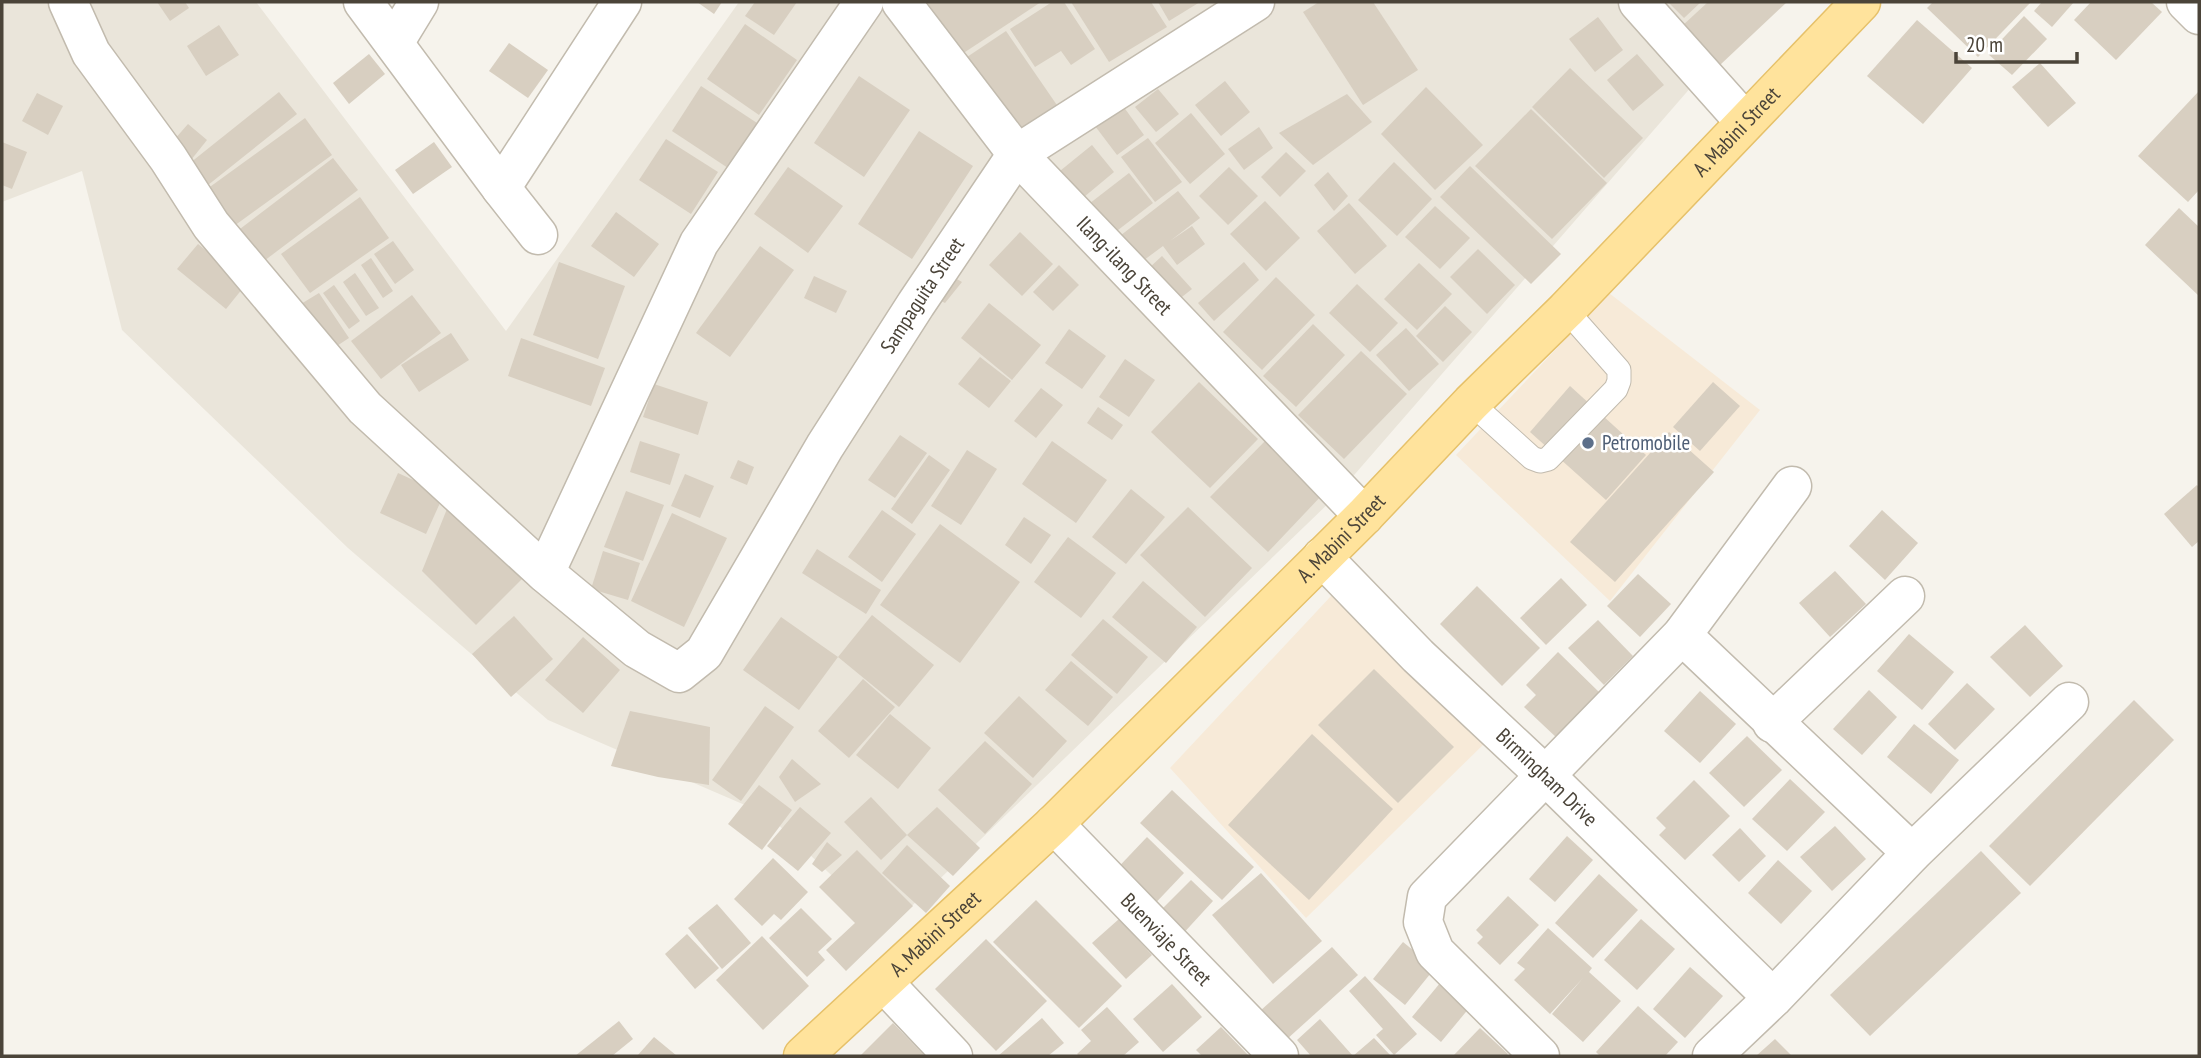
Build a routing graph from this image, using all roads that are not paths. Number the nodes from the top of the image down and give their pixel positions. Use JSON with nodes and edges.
{"nodes":[{"id":1,"x":68,"y":2,"type":"edge"},
{"id":2,"x":363,"y":2,"type":"edge"},
{"id":3,"x":419,"y":2,"type":"edge"},
{"id":4,"x":622,"y":2,"type":"edge"},
{"id":5,"x":864,"y":2,"type":"edge"},
{"id":6,"x":901,"y":2,"type":"edge"},
{"id":7,"x":1255,"y":2,"type":"edge"},
{"id":8,"x":1638,"y":2,"type":"edge"},
{"id":9,"x":1861,"y":2,"type":"edge"},
{"id":10,"x":2186,"y":2,"type":"edge"},
{"id":11,"x":2199,"y":15,"type":"edge"},
{"id":12,"x":394,"y":43,"type":"junction"},
{"id":13,"x":1745,"y":122,"type":"junction"},
{"id":14,"x":1017,"y":154,"type":"junction"},
{"id":15,"x":501,"y":188,"type":"junction"},
{"id":16,"x":538,"y":235,"type":"dead end"},
{"id":17,"x":1566,"y":310,"type":"junction"},
{"id":18,"x":1471,"y":403,"type":"junction"},
{"id":19,"x":1792,"y":486,"type":"dead end"},
{"id":20,"x":1364,"y":516,"type":"junction"},
{"id":21,"x":1322,"y":557,"type":"junction"},
{"id":22,"x":545,"y":573,"type":"junction"},
{"id":23,"x":1905,"y":596,"type":"dead end"},
{"id":24,"x":1682,"y":635,"type":"junction"},
{"id":25,"x":2069,"y":702,"type":"dead end"},
{"id":26,"x":1772,"y":723,"type":"junction"},
{"id":27,"x":1546,"y":776,"type":"junction"},
{"id":28,"x":1054,"y":824,"type":"junction"},
{"id":29,"x":1912,"y":853,"type":"junction"},
{"id":30,"x":884,"y":983,"type":"junction"},
{"id":31,"x":1773,"y":998,"type":"junction"},
{"id":32,"x":803,"y":1056,"type":"edge"},
{"id":33,"x":953,"y":1056,"type":"edge"},
{"id":34,"x":1279,"y":1056,"type":"edge"},
{"id":35,"x":1540,"y":1056,"type":"edge"},
{"id":36,"x":1712,"y":1056,"type":"edge"}],
"edges":[{"from":1,"to":22,"type":"street"},
{"from":2,"to":12,"type":"street"},
{"from":3,"to":12,"type":"street"},
{"from":4,"to":15,"type":"street"},
{"from":5,"to":22,"type":"street"},
{"from":6,"to":14,"type":"street","name":"Ilang-ilang Street"},
{"from":7,"to":14,"type":"street","name":"Sampaguita Street"},
{"from":8,"to":13,"type":"street"},
{"from":9,"to":13,"type":"main road","name":"A. Mabini Street"},
{"from":10,"to":11,"type":"street"},
{"from":12,"to":15,"type":"street"},
{"from":13,"to":17,"type":"main road","name":"A. Mabini Street"},
{"from":14,"to":20,"type":"street","name":"Ilang-ilang Street"},
{"from":14,"to":22,"type":"street","name":"Sampaguita Street"},
{"from":15,"to":16,"type":"street"},
{"from":17,"to":18,"type":"main road","name":"A. Mabini Street"},
{"from":17,"to":18,"type":"lane"},
{"from":18,"to":20,"type":"main road","name":"A. Mabini Street"},
{"from":19,"to":24,"type":"street"},
{"from":20,"to":21,"type":"main road","name":"A. Mabini Street"},
{"from":21,"to":27,"type":"street","name":"Birmingham Drive"},
{"from":21,"to":28,"type":"main road","name":"A. Mabini Street"},
{"from":23,"to":26,"type":"street"},
{"from":24,"to":26,"type":"street"},
{"from":24,"to":27,"type":"street"},
{"from":25,"to":29,"type":"street"},
{"from":26,"to":29,"type":"street"},
{"from":27,"to":31,"type":"street","name":"Birmingham Drive"},
{"from":27,"to":35,"type":"street"},
{"from":28,"to":30,"type":"main road","name":"A. Mabini Street"},
{"from":28,"to":34,"type":"street","name":"Buenviaje Street"},
{"from":29,"to":31,"type":"street"},
{"from":30,"to":32,"type":"main road","name":"A. Mabini Street"},
{"from":30,"to":33,"type":"street"},
{"from":31,"to":36,"type":"street"}]}
